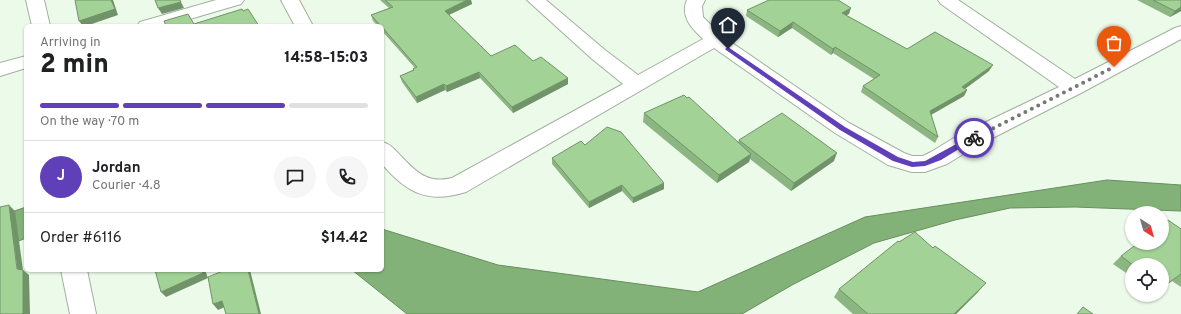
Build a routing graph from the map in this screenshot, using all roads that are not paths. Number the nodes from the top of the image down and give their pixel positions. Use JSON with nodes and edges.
{"nodes":[{"id":1,"x":35,"y":0,"type":"edge"},
{"id":2,"x":235,"y":0,"type":"edge"},
{"id":3,"x":290,"y":0,"type":"edge"},
{"id":4,"x":536,"y":0,"type":"edge"},
{"id":5,"x":696,"y":0,"type":"edge"},
{"id":6,"x":947,"y":0,"type":"edge"},
{"id":7,"x":41,"y":24,"type":"edge"},
{"id":8,"x":153,"y":24,"type":"edge"},
{"id":9,"x":303,"y":24,"type":"edge"},
{"id":10,"x":1181,"y":32,"type":"edge"},
{"id":11,"x":715,"y":40,"type":"junction"},
{"id":12,"x":24,"y":63,"type":"edge"},
{"id":13,"x":0,"y":70,"type":"edge"},
{"id":14,"x":637,"y":85,"type":"junction"},
{"id":15,"x":1074,"y":88,"type":"junction"},
{"id":16,"x":384,"y":152,"type":"edge"},
{"id":17,"x":74,"y":272,"type":"edge"},
{"id":18,"x":83,"y":314,"type":"edge"}],
"edges":[{"from":1,"to":7,"type":"street"},
{"from":2,"to":8,"type":"street"},
{"from":3,"to":9,"type":"street"},
{"from":4,"to":14,"type":"street"},
{"from":5,"to":11,"type":"street"},
{"from":6,"to":15,"type":"street"},
{"from":10,"to":15,"type":"street"},
{"from":11,"to":14,"type":"street"},
{"from":11,"to":15,"type":"street"},
{"from":12,"to":13,"type":"street"},
{"from":14,"to":16,"type":"street"},
{"from":17,"to":18,"type":"street"}]}
